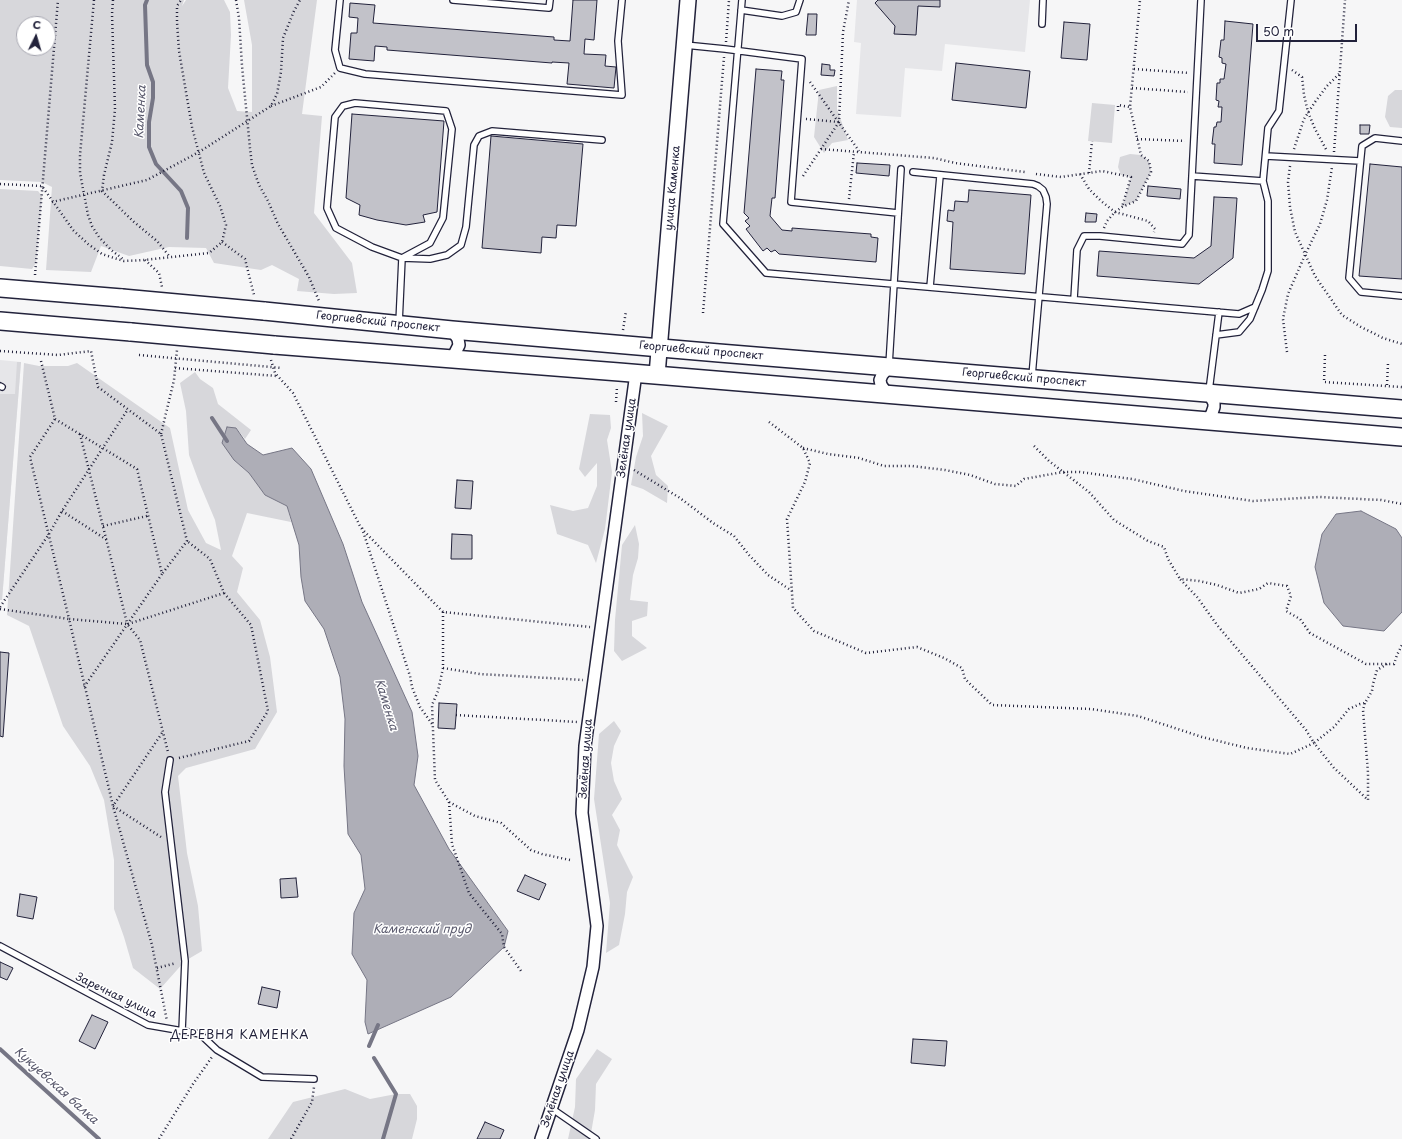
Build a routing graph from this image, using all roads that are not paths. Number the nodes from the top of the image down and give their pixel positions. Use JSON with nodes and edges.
{"nodes":[{"id":1,"x":340,"y":0,"type":"edge"},
{"id":2,"x":453,"y":0,"type":"edge"},
{"id":3,"x":550,"y":0,"type":"edge"},
{"id":4,"x":622,"y":0,"type":"edge"},
{"id":5,"x":688,"y":0,"type":"edge"},
{"id":6,"x":742,"y":0,"type":"edge"},
{"id":7,"x":800,"y":0,"type":"edge"},
{"id":8,"x":1044,"y":0,"type":"edge"},
{"id":9,"x":1201,"y":0,"type":"edge"},
{"id":10,"x":1291,"y":0,"type":"edge"},
{"id":11,"x":742,"y":10,"type":"junction"},
{"id":12,"x":1042,"y":24,"type":"dead end"},
{"id":13,"x":685,"y":45,"type":"junction"},
{"id":14,"x":738,"y":51,"type":"junction"},
{"id":15,"x":602,"y":140,"type":"dead end"},
{"id":16,"x":1402,"y":140,"type":"edge"},
{"id":17,"x":1266,"y":156,"type":"junction"},
{"id":18,"x":1360,"y":162,"type":"junction"},
{"id":19,"x":901,"y":169,"type":"dead end"},
{"id":20,"x":913,"y":172,"type":"dead end"},
{"id":21,"x":940,"y":176,"type":"junction"},
{"id":22,"x":1192,"y":176,"type":"junction"},
{"id":23,"x":1263,"y":181,"type":"junction"},
{"id":24,"x":898,"y":213,"type":"junction"},
{"id":25,"x":402,"y":258,"type":"junction"},
{"id":26,"x":894,"y":284,"type":"junction"},
{"id":27,"x":930,"y":287,"type":"junction"},
{"id":28,"x":0,"y":288,"type":"edge"},
{"id":29,"x":1038,"y":296,"type":"junction"},
{"id":30,"x":1402,"y":296,"type":"edge"},
{"id":31,"x":1074,"y":299,"type":"junction"},
{"id":32,"x":1255,"y":307,"type":"junction"},
{"id":33,"x":1219,"y":312,"type":"junction"},
{"id":34,"x":0,"y":321,"type":"edge"},
{"id":35,"x":399,"y":324,"type":"junction"},
{"id":36,"x":452,"y":330,"type":"junction"},
{"id":37,"x":1216,"y":336,"type":"junction"},
{"id":38,"x":660,"y":347,"type":"junction"},
{"id":39,"x":448,"y":358,"type":"junction"},
{"id":40,"x":889,"y":367,"type":"junction"},
{"id":41,"x":636,"y":373,"type":"junction"},
{"id":42,"x":657,"y":375,"type":"junction"},
{"id":43,"x":1032,"y":379,"type":"junction"},
{"id":44,"x":1209,"y":393,"type":"junction"},
{"id":45,"x":887,"y":394,"type":"junction"},
{"id":46,"x":1402,"y":409,"type":"edge"},
{"id":47,"x":1205,"y":420,"type":"junction"},
{"id":48,"x":1402,"y":437,"type":"edge"},
{"id":49,"x":170,"y":760,"type":"road end"},
{"id":50,"x":0,"y":946,"type":"edge"},
{"id":51,"x":182,"y":1031,"type":"junction"},
{"id":52,"x":314,"y":1079,"type":"road end"},
{"id":53,"x":552,"y":1108,"type":"junction"},
{"id":54,"x":541,"y":1139,"type":"edge"},
{"id":55,"x":596,"y":1139,"type":"edge"}],
"edges":[{"from":1,"to":4,"type":"lane"},
{"from":2,"to":3,"type":"lane"},
{"from":5,"to":13,"type":"main road","name":"улица Каменка"},
{"from":6,"to":11,"type":"lane"},
{"from":7,"to":11,"type":"lane"},
{"from":8,"to":12,"type":"lane"},
{"from":9,"to":22,"type":"lane"},
{"from":10,"to":17,"type":"lane"},
{"from":11,"to":14,"type":"lane"},
{"from":13,"to":14,"type":"lane"},
{"from":13,"to":38,"type":"main road","name":"улица Каменка"},
{"from":14,"to":24,"type":"lane"},
{"from":14,"to":26,"type":"lane"},
{"from":15,"to":25,"type":"lane"},
{"from":16,"to":18,"type":"lane"},
{"from":17,"to":18,"type":"lane"},
{"from":17,"to":23,"type":"lane"},
{"from":18,"to":30,"type":"lane"},
{"from":19,"to":24,"type":"lane"},
{"from":20,"to":21,"type":"lane"},
{"from":21,"to":27,"type":"lane"},
{"from":21,"to":29,"type":"lane"},
{"from":22,"to":23,"type":"lane"},
{"from":22,"to":31,"type":"lane"},
{"from":23,"to":32,"type":"lane"},
{"from":24,"to":26,"type":"lane"},
{"from":25,"to":25,"type":"lane"},
{"from":25,"to":35,"type":"lane"},
{"from":26,"to":27,"type":"lane"},
{"from":26,"to":40,"type":"lane"},
{"from":27,"to":29,"type":"lane"},
{"from":28,"to":35,"type":"main road","name":"Георгиевский проспект","bridge":true},
{"from":29,"to":31,"type":"lane"},
{"from":29,"to":43,"type":"lane"},
{"from":31,"to":33,"type":"lane"},
{"from":32,"to":33,"type":"lane"},
{"from":32,"to":37,"type":"lane"},
{"from":33,"to":37,"type":"lane"},
{"from":34,"to":39,"type":"main road","bridge":true},
{"from":35,"to":36,"type":"main road","name":"Георгиевский проспект"},
{"from":36,"to":38,"type":"main road","name":"Георгиевский проспект"},
{"from":36,"to":39,"type":"street"},
{"from":37,"to":44,"type":"lane"},
{"from":38,"to":40,"type":"main road","name":"Георгиевский проспект"},
{"from":38,"to":42,"type":"main road","name":"улица Каменка"},
{"from":39,"to":41,"type":"main road"},
{"from":40,"to":43,"type":"main road","name":"Георгиевский проспект"},
{"from":40,"to":45,"type":"street"},
{"from":41,"to":42,"type":"main road"},
{"from":41,"to":53,"type":"street","name":"Зелёная улица"},
{"from":42,"to":45,"type":"main road"},
{"from":43,"to":44,"type":"main road","name":"Георгиевский проспект"},
{"from":44,"to":46,"type":"main road","name":"Георгиевский проспект"},
{"from":44,"to":47,"type":"street"},
{"from":45,"to":47,"type":"main road"},
{"from":47,"to":48,"type":"main road"},
{"from":49,"to":51,"type":"lane"},
{"from":50,"to":51,"type":"lane","name":"Заречная улица"},
{"from":51,"to":52,"type":"lane","name":"Заречная улица"},
{"from":53,"to":54,"type":"street","name":"Зелёная улица"},
{"from":53,"to":55,"type":"lane"}]}
